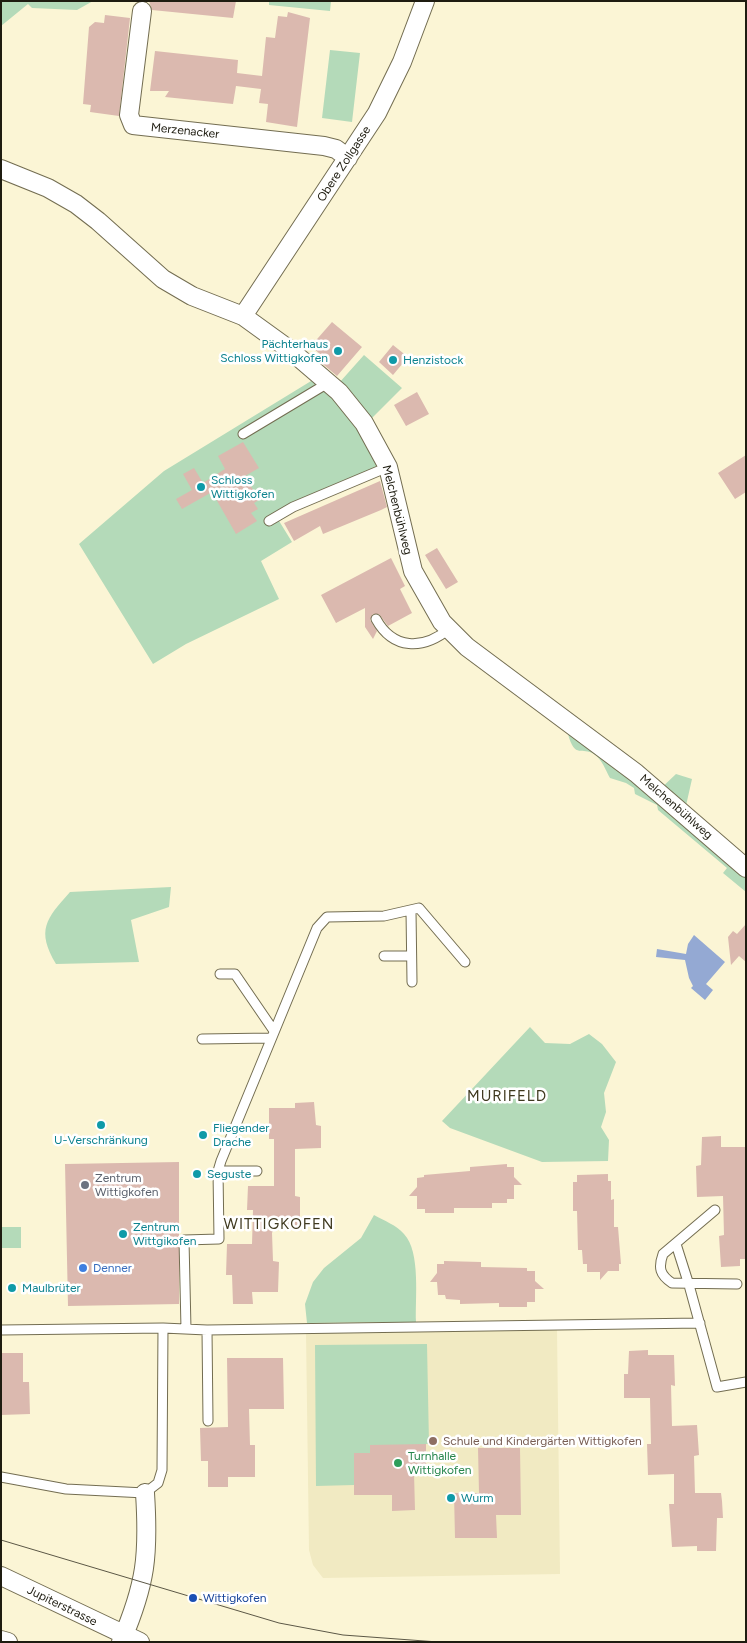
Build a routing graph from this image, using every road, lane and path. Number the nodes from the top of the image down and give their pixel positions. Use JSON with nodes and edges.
{"nodes":[{"id":1,"x":425,"y":1,"type":"edge"},
{"id":2,"x":142,"y":11,"type":"dead end"},
{"id":3,"x":348,"y":158,"type":"junction"},
{"id":4,"x":1,"y":169,"type":"edge"},
{"id":5,"x":243,"y":316,"type":"junction"},
{"id":6,"x":328,"y":383,"type":"junction"},
{"id":7,"x":243,"y":434,"type":"dead end"},
{"id":8,"x":388,"y":467,"type":"junction"},
{"id":9,"x":269,"y":521,"type":"dead end"},
{"id":10,"x":376,"y":618,"type":"dead end"},
{"id":11,"x":449,"y":629,"type":"junction"},
{"id":12,"x":746,"y":868,"type":"edge"},
{"id":13,"x":411,"y":911,"type":"junction"},
{"id":14,"x":384,"y":956,"type":"dead end"},
{"id":15,"x":411,"y":956,"type":"junction"},
{"id":16,"x":465,"y":962,"type":"dead end"},
{"id":17,"x":220,"y":974,"type":"dead end"},
{"id":18,"x":412,"y":982,"type":"dead end"},
{"id":19,"x":273,"y":1035,"type":"junction"},
{"id":20,"x":202,"y":1039,"type":"dead end"},
{"id":21,"x":218,"y":1171,"type":"junction"},
{"id":22,"x":257,"y":1171,"type":"dead end"},
{"id":23,"x":715,"y":1210,"type":"dead end"},
{"id":24,"x":676,"y":1244,"type":"junction"},
{"id":25,"x":737,"y":1284,"type":"dead end"},
{"id":26,"x":689,"y":1285,"type":"junction"},
{"id":27,"x":700,"y":1323,"type":"junction"},
{"id":28,"x":164,"y":1328,"type":"junction"},
{"id":29,"x":186,"y":1329,"type":"junction"},
{"id":30,"x":1,"y":1330,"type":"edge"},
{"id":31,"x":207,"y":1330,"type":"junction"},
{"id":32,"x":745,"y":1382,"type":"edge"},
{"id":33,"x":208,"y":1421,"type":"dead end"},
{"id":34,"x":1,"y":1476,"type":"edge"},
{"id":35,"x":145,"y":1493,"type":"junction"},
{"id":36,"x":1,"y":1576,"type":"edge"},
{"id":37,"x":1,"y":1640,"type":"edge"},
{"id":38,"x":128,"y":1640,"type":"edge"},
{"id":39,"x":8,"y":1642,"type":"edge"}],
"edges":[{"from":1,"to":3,"type":"street","name":"Obere Zollgasse"},
{"from":2,"to":3,"type":"street","name":"Merzenacker"},
{"from":3,"to":5,"type":"street","name":"Obere Zollgasse"},
{"from":4,"to":5,"type":"street","name":"Melchenbühlweg"},
{"from":5,"to":6,"type":"street","name":"Melchenbühlweg"},
{"from":6,"to":7,"type":"lane"},
{"from":6,"to":8,"type":"street","name":"Melchenbühlweg"},
{"from":8,"to":9,"type":"lane"},
{"from":8,"to":11,"type":"street","name":"Melchenbühlweg"},
{"from":10,"to":11,"type":"lane"},
{"from":11,"to":12,"type":"street","name":"Melchenbühlweg"},
{"from":13,"to":15,"type":"lane"},
{"from":13,"to":16,"type":"lane"},
{"from":13,"to":19,"type":"lane"},
{"from":14,"to":15,"type":"lane"},
{"from":15,"to":18,"type":"lane"},
{"from":17,"to":19,"type":"lane"},
{"from":19,"to":20,"type":"lane"},
{"from":19,"to":21,"type":"lane"},
{"from":21,"to":22,"type":"lane"},
{"from":21,"to":29,"type":"lane"},
{"from":23,"to":24,"type":"lane"},
{"from":24,"to":26,"type":"lane"},
{"from":24,"to":26,"type":"lane"},
{"from":25,"to":26,"type":"lane"},
{"from":26,"to":27,"type":"lane"},
{"from":27,"to":31,"type":"lane"},
{"from":27,"to":32,"type":"lane"},
{"from":28,"to":29,"type":"lane"},
{"from":28,"to":30,"type":"lane"},
{"from":28,"to":35,"type":"lane"},
{"from":29,"to":31,"type":"lane"},
{"from":31,"to":33,"type":"lane"},
{"from":34,"to":35,"type":"lane"},
{"from":35,"to":38,"type":"street","name":"Jupiterstrasse"},
{"from":36,"to":38,"type":"street","name":"Jupiterstrasse"},
{"from":37,"to":39,"type":"street"}]}
